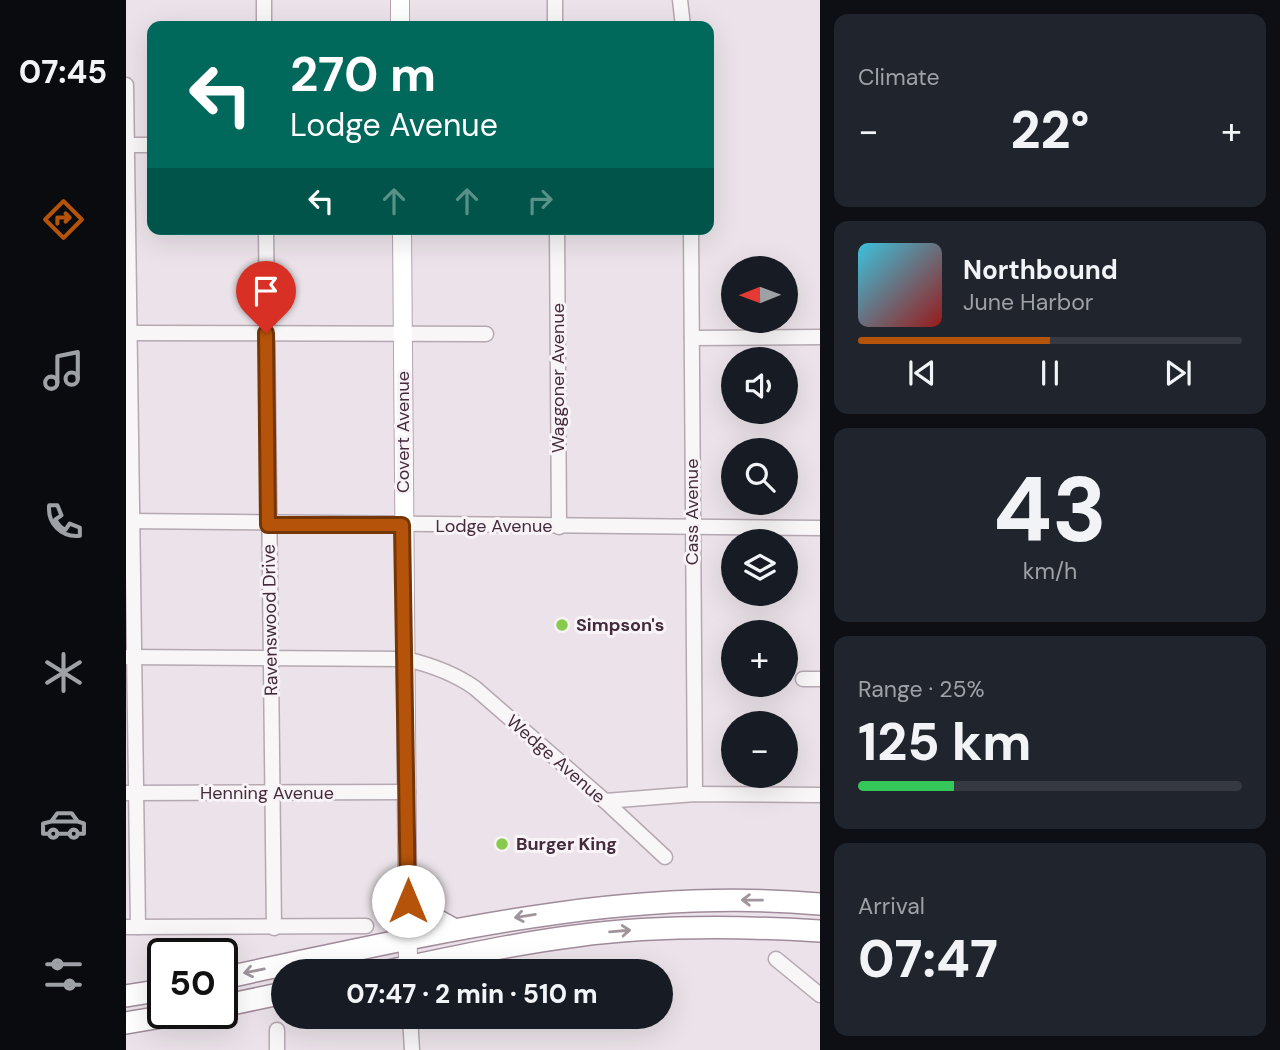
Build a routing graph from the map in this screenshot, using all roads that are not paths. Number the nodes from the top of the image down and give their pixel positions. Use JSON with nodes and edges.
{"nodes":[{"id":1,"x":264,"y":0,"type":"edge"},
{"id":2,"x":400,"y":0,"type":"edge"},
{"id":3,"x":555,"y":0,"type":"edge"},
{"id":4,"x":680,"y":0,"type":"edge"},
{"id":5,"x":264,"y":21,"type":"edge"},
{"id":6,"x":400,"y":21,"type":"edge"},
{"id":7,"x":555,"y":21,"type":"edge"},
{"id":8,"x":682,"y":21,"type":"edge"},
{"id":9,"x":126,"y":85,"type":"edge"},
{"id":10,"x":126,"y":145,"type":"edge"},
{"id":11,"x":147,"y":145,"type":"edge"},
{"id":12,"x":266,"y":235,"type":"edge"},
{"id":13,"x":402,"y":235,"type":"edge"},
{"id":14,"x":557,"y":235,"type":"edge"},
{"id":15,"x":691,"y":235,"type":"edge"},
{"id":16,"x":127,"y":333,"type":"edge"},
{"id":17,"x":266,"y":333,"type":"junction"},
{"id":18,"x":486,"y":334,"type":"dead end"},
{"id":19,"x":403,"y":335,"type":"junction"},
{"id":20,"x":820,"y":337,"type":"edge"},
{"id":21,"x":692,"y":338,"type":"junction"},
{"id":22,"x":129,"y":521,"type":"edge"},
{"id":23,"x":268,"y":525,"type":"junction"},
{"id":24,"x":402,"y":525,"type":"junction"},
{"id":25,"x":559,"y":527,"type":"junction"},
{"id":26,"x":691,"y":528,"type":"junction"},
{"id":27,"x":820,"y":528,"type":"edge"},
{"id":28,"x":130,"y":657,"type":"edge"},
{"id":29,"x":271,"y":658,"type":"junction"},
{"id":30,"x":406,"y":659,"type":"junction"},
{"id":31,"x":803,"y":679,"type":"dead end"},
{"id":32,"x":820,"y":679,"type":"edge"},
{"id":33,"x":408,"y":792,"type":"junction"},
{"id":34,"x":132,"y":793,"type":"edge"},
{"id":35,"x":273,"y":793,"type":"junction"},
{"id":36,"x":695,"y":794,"type":"junction"},
{"id":37,"x":820,"y":795,"type":"edge"},
{"id":38,"x":605,"y":801,"type":"junction"},
{"id":39,"x":665,"y":857,"type":"dead end"},
{"id":40,"x":408,"y":888,"type":"junction"},
{"id":41,"x":820,"y":904,"type":"edge"},
{"id":42,"x":366,"y":926,"type":"dead end"},
{"id":43,"x":132,"y":927,"type":"edge"},
{"id":44,"x":274,"y":928,"type":"junction"},
{"id":45,"x":453,"y":929,"type":"junction"},
{"id":46,"x":820,"y":931,"type":"edge"},
{"id":47,"x":407,"y":939,"type":"junction"},
{"id":48,"x":403,"y":959,"type":"edge"},
{"id":49,"x":454,"y":959,"type":"edge"},
{"id":50,"x":776,"y":959,"type":"dead end"},
{"id":51,"x":238,"y":975,"type":"edge"},
{"id":52,"x":147,"y":993,"type":"edge"},
{"id":53,"x":820,"y":995,"type":"edge"},
{"id":54,"x":126,"y":996,"type":"edge"},
{"id":55,"x":271,"y":996,"type":"edge"},
{"id":56,"x":238,"y":1003,"type":"edge"},
{"id":57,"x":147,"y":1019,"type":"edge"},
{"id":58,"x":126,"y":1023,"type":"edge"},
{"id":59,"x":411,"y":1029,"type":"edge"},
{"id":60,"x":277,"y":1030,"type":"dead end"},
{"id":61,"x":277,"y":1050,"type":"edge"},
{"id":62,"x":412,"y":1050,"type":"edge"}],
"edges":[{"from":1,"to":5,"type":"street"},
{"from":2,"to":6,"type":"main road"},
{"from":3,"to":7,"type":"street"},
{"from":4,"to":8,"type":"street"},
{"from":9,"to":10,"type":"street"},
{"from":10,"to":11,"type":"street"},
{"from":10,"to":16,"type":"street"},
{"from":12,"to":17,"type":"street","name":"Ravenswood Drive"},
{"from":13,"to":19,"type":"main road","name":"Covert Avenue"},
{"from":14,"to":25,"type":"street","name":"Waggoner Avenue"},
{"from":15,"to":21,"type":"street","name":"Cass Avenue"},
{"from":16,"to":17,"type":"street"},
{"from":16,"to":22,"type":"street"},
{"from":17,"to":19,"type":"street"},
{"from":17,"to":23,"type":"street","name":"Ravenswood Drive"},
{"from":18,"to":19,"type":"street"},
{"from":19,"to":24,"type":"main road","name":"Covert Avenue"},
{"from":20,"to":21,"type":"street"},
{"from":21,"to":26,"type":"street","name":"Cass Avenue"},
{"from":22,"to":23,"type":"street","name":"Lodge Avenue"},
{"from":22,"to":28,"type":"street"},
{"from":23,"to":24,"type":"street","name":"Lodge Avenue"},
{"from":23,"to":29,"type":"street","name":"Ravenswood Drive"},
{"from":24,"to":25,"type":"street","name":"Lodge Avenue"},
{"from":24,"to":30,"type":"main road","name":"Covert Avenue"},
{"from":25,"to":26,"type":"street","name":"Lodge Avenue"},
{"from":26,"to":27,"type":"street","name":"Lodge Avenue"},
{"from":26,"to":36,"type":"street","name":"Cass Avenue"},
{"from":28,"to":29,"type":"street","name":"Wedge Avenue"},
{"from":28,"to":34,"type":"street"},
{"from":29,"to":30,"type":"street","name":"Wedge Avenue"},
{"from":29,"to":35,"type":"street","name":"Ravenswood Drive"},
{"from":30,"to":33,"type":"main road","name":"Covert Avenue"},
{"from":30,"to":38,"type":"street","name":"Wedge Avenue"},
{"from":31,"to":32,"type":"street"},
{"from":33,"to":35,"type":"street","name":"Henning Avenue"},
{"from":33,"to":40,"type":"main road","name":"Covert Avenue"},
{"from":34,"to":35,"type":"street","name":"Henning Avenue"},
{"from":34,"to":43,"type":"street"},
{"from":35,"to":44,"type":"street","name":"Ravenswood Drive"},
{"from":36,"to":37,"type":"street"},
{"from":36,"to":38,"type":"street"},
{"from":38,"to":39,"type":"street","name":"Wedge Avenue"},
{"from":40,"to":45,"type":"highway"},
{"from":40,"to":47,"type":"main road","name":"Covert Avenue"},
{"from":41,"to":45,"type":"highway","one_way":true},
{"from":42,"to":44,"type":"street"},
{"from":43,"to":44,"type":"street"},
{"from":45,"to":47,"type":"highway"},
{"from":49,"to":46,"type":"highway","one_way":true},
{"from":47,"to":48,"type":"main road","name":"Covert Avenue"},
{"from":47,"to":51,"type":"highway","one_way":true},
{"from":50,"to":53,"type":"street"},
{"from":52,"to":54,"type":"highway"},
{"from":55,"to":56,"type":"highway"},
{"from":57,"to":58,"type":"highway"},
{"from":59,"to":62,"type":"street"},
{"from":60,"to":61,"type":"street"}]}
